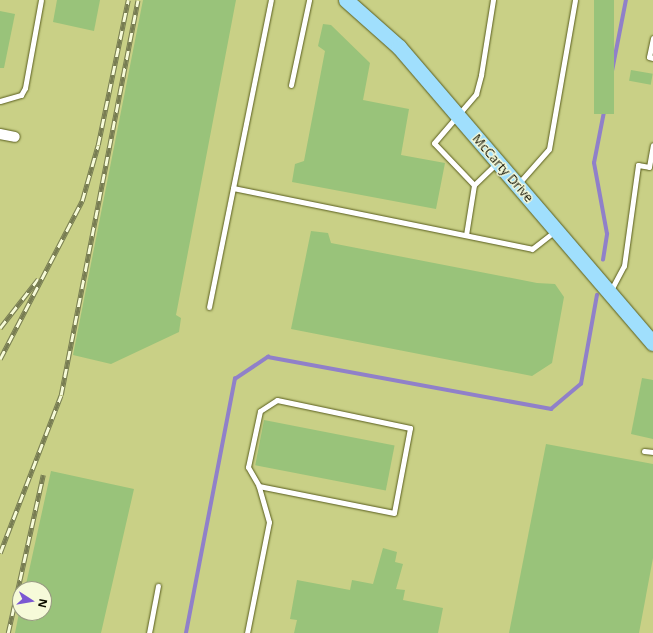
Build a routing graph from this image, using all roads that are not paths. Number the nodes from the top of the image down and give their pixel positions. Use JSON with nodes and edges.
{"nodes":[{"id":1,"x":41,"y":0,"type":"edge"},
{"id":2,"x":271,"y":0,"type":"edge"},
{"id":3,"x":309,"y":0,"type":"edge"},
{"id":4,"x":346,"y":0,"type":"edge"},
{"id":5,"x":493,"y":0,"type":"edge"},
{"id":6,"x":575,"y":0,"type":"edge"},
{"id":7,"x":653,"y":38,"type":"edge"},
{"id":8,"x":653,"y":58,"type":"edge"},
{"id":9,"x":291,"y":85,"type":"dead end"},
{"id":10,"x":0,"y":101,"type":"edge"},
{"id":11,"x":458,"y":116,"type":"junction"},
{"id":12,"x":0,"y":134,"type":"edge"},
{"id":13,"x":15,"y":137,"type":"dead end"},
{"id":14,"x":653,"y":145,"type":"edge"},
{"id":15,"x":498,"y":162,"type":"junction"},
{"id":16,"x":517,"y":185,"type":"junction"},
{"id":17,"x":474,"y":186,"type":"junction"},
{"id":18,"x":233,"y":188,"type":"junction"},
{"id":19,"x":556,"y":230,"type":"junction"},
{"id":20,"x":466,"y":235,"type":"junction"},
{"id":21,"x":609,"y":292,"type":"junction"},
{"id":22,"x":209,"y":307,"type":"dead end"},
{"id":23,"x":653,"y":343,"type":"edge"},
{"id":24,"x":644,"y":451,"type":"dead end"},
{"id":25,"x":653,"y":452,"type":"edge"},
{"id":26,"x":259,"y":486,"type":"junction"},
{"id":27,"x":158,"y":586,"type":"dead end"},
{"id":28,"x":149,"y":633,"type":"edge"},
{"id":29,"x":247,"y":633,"type":"edge"}],
"edges":[{"from":1,"to":10,"type":"lane"},
{"from":2,"to":18,"type":"lane"},
{"from":3,"to":9,"type":"lane"},
{"from":4,"to":11,"type":"main road","name":"McCarty Drive"},
{"from":5,"to":11,"type":"lane"},
{"from":6,"to":16,"type":"lane"},
{"from":7,"to":8,"type":"lane"},
{"from":11,"to":15,"type":"main road","name":"McCarty Drive"},
{"from":11,"to":17,"type":"lane"},
{"from":12,"to":13,"type":"street"},
{"from":14,"to":21,"type":"lane"},
{"from":15,"to":16,"type":"main road","name":"McCarty Drive"},
{"from":15,"to":17,"type":"lane"},
{"from":16,"to":19,"type":"main road","name":"McCarty Drive"},
{"from":17,"to":20,"type":"lane"},
{"from":18,"to":20,"type":"lane"},
{"from":18,"to":22,"type":"lane"},
{"from":19,"to":20,"type":"lane"},
{"from":19,"to":21,"type":"main road","name":"McCarty Drive"},
{"from":21,"to":23,"type":"main road","name":"McCarty Drive"},
{"from":24,"to":25,"type":"lane"},
{"from":26,"to":26,"type":"lane"},
{"from":26,"to":29,"type":"lane"},
{"from":27,"to":28,"type":"lane"}]}
